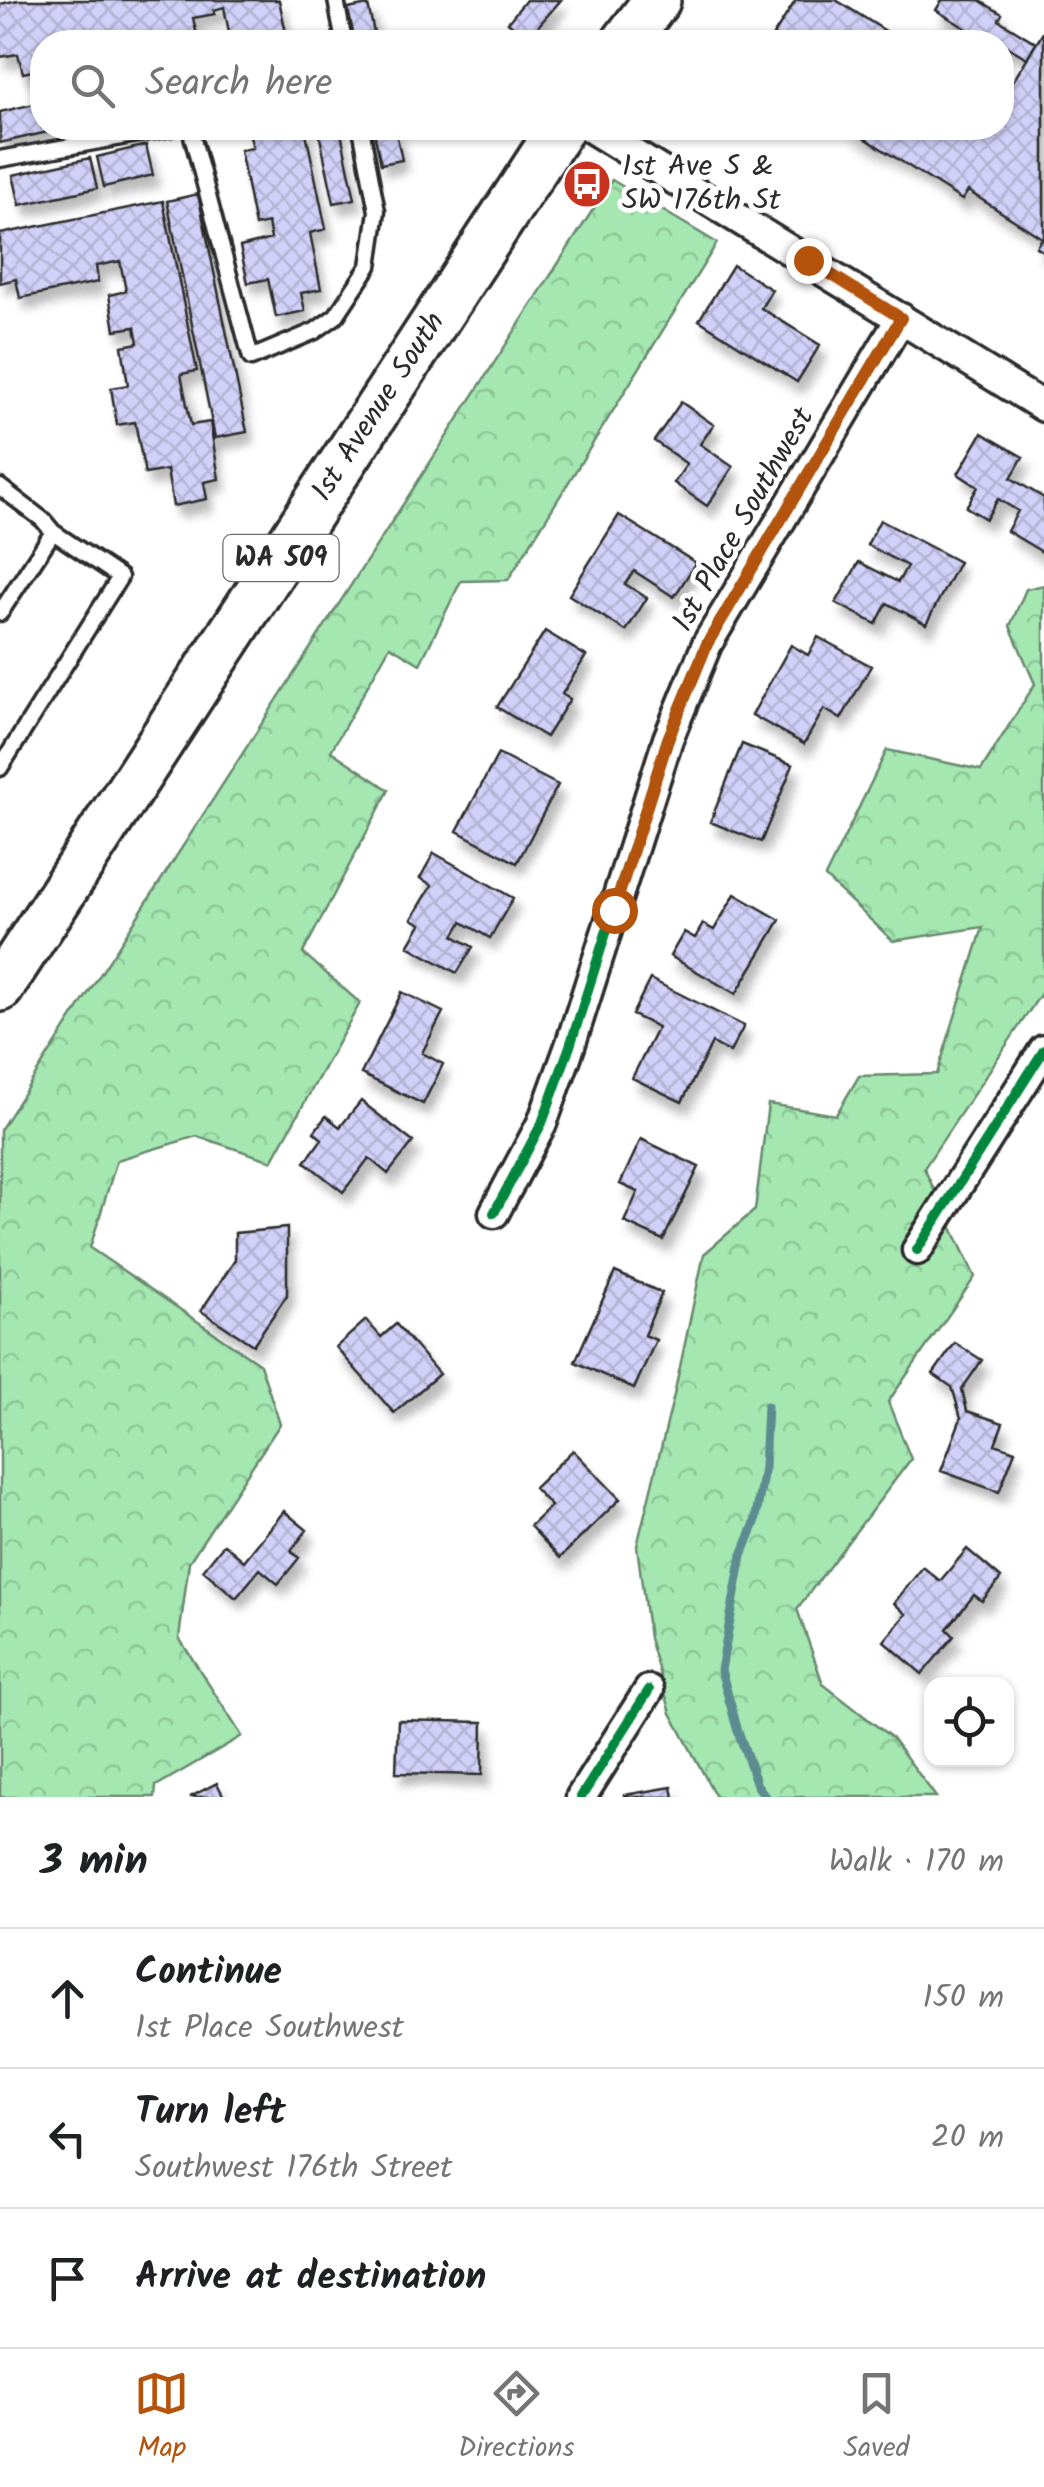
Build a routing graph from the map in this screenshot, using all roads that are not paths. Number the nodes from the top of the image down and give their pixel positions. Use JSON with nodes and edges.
{"nodes":[{"id":1,"x":336,"y":0,"type":"edge"},
{"id":2,"x":657,"y":0,"type":"edge"},
{"id":3,"x":342,"y":30,"type":"edge"},
{"id":4,"x":634,"y":30,"type":"edge"},
{"id":5,"x":105,"y":140,"type":"edge"},
{"id":6,"x":193,"y":140,"type":"edge"},
{"id":7,"x":363,"y":140,"type":"edge"},
{"id":8,"x":553,"y":140,"type":"edge"},
{"id":9,"x":611,"y":140,"type":"edge"},
{"id":10,"x":0,"y":159,"type":"edge"},
{"id":11,"x":901,"y":318,"type":"junction"},
{"id":12,"x":1044,"y":407,"type":"edge"},
{"id":13,"x":0,"y":487,"type":"edge"},
{"id":14,"x":52,"y":532,"type":"junction"},
{"id":15,"x":0,"y":612,"type":"edge"},
{"id":16,"x":0,"y":768,"type":"edge"},
{"id":17,"x":0,"y":988,"type":"edge"},
{"id":18,"x":1044,"y":1050,"type":"edge"},
{"id":19,"x":494,"y":1213,"type":"dead end"},
{"id":20,"x":917,"y":1250,"type":"dead end"},
{"id":21,"x":649,"y":1690,"type":"dead end"},
{"id":22,"x":581,"y":1797,"type":"edge"}],
"edges":[{"from":1,"to":3,"type":"lane"},
{"from":2,"to":4,"type":"main road"},
{"from":5,"to":10,"type":"lane"},
{"from":6,"to":7,"type":"lane"},
{"from":8,"to":17,"type":"main road","name":"1st Avenue South","number":"WA 509"},
{"from":9,"to":11,"type":"street"},
{"from":11,"to":12,"type":"street"},
{"from":11,"to":19,"type":"street","name":"1st Place Southwest"},
{"from":13,"to":14,"type":"lane"},
{"from":14,"to":15,"type":"lane"},
{"from":14,"to":16,"type":"lane"},
{"from":18,"to":20,"type":"street"},
{"from":21,"to":22,"type":"street"}]}
